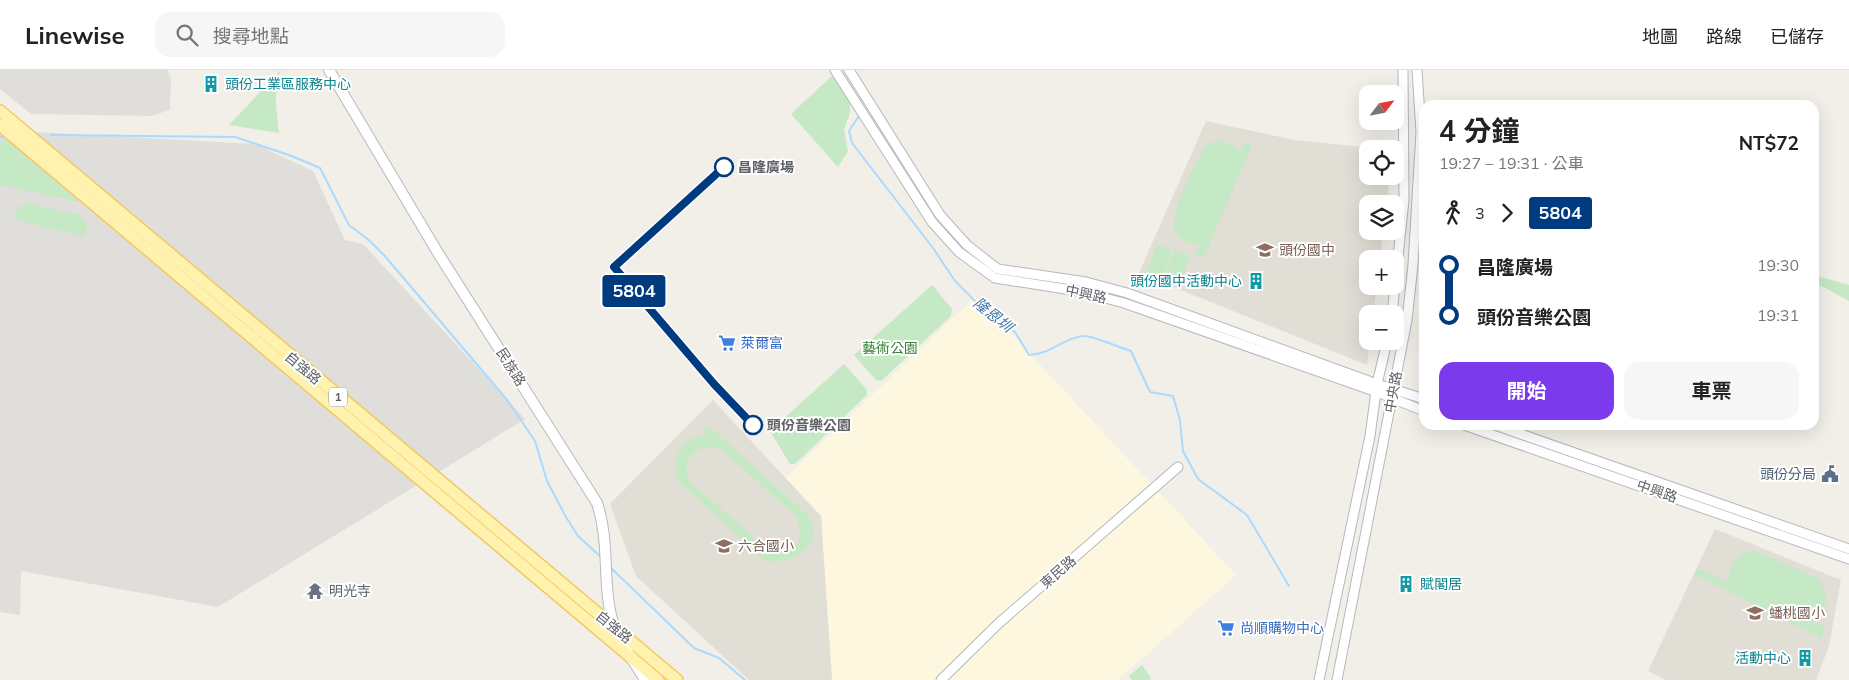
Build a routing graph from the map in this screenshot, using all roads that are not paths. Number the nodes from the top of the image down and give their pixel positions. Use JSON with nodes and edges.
{"nodes":[{"id":1,"x":329,"y":70,"type":"edge"},
{"id":2,"x":835,"y":70,"type":"edge"},
{"id":3,"x":849,"y":70,"type":"edge"},
{"id":4,"x":1403,"y":70,"type":"edge"},
{"id":5,"x":1417,"y":70,"type":"edge"},
{"id":6,"x":1419,"y":101,"type":"edge"},
{"id":7,"x":0,"y":111,"type":"edge"},
{"id":8,"x":0,"y":125,"type":"edge"},
{"id":9,"x":1419,"y":165,"type":"edge"},
{"id":10,"x":172,"y":264,"type":"junction"},
{"id":11,"x":1393,"y":305,"type":"edge"},
{"id":12,"x":1385,"y":350,"type":"edge"},
{"id":13,"x":1377,"y":388,"type":"junction"},
{"id":14,"x":1395,"y":388,"type":"junction"},
{"id":15,"x":1419,"y":396,"type":"edge"},
{"id":16,"x":1392,"y":400,"type":"junction"},
{"id":17,"x":1419,"y":409,"type":"edge"},
{"id":18,"x":1488,"y":430,"type":"edge"},
{"id":19,"x":1509,"y":430,"type":"edge"},
{"id":20,"x":1178,"y":467,"type":"dead end"},
{"id":21,"x":416,"y":469,"type":"junction"},
{"id":22,"x":1849,"y":549,"type":"edge"},
{"id":23,"x":1849,"y":559,"type":"edge"},
{"id":24,"x":614,"y":627,"type":"junction"},
{"id":25,"x":634,"y":660,"type":"junction"},
{"id":26,"x":645,"y":680,"type":"edge"},
{"id":27,"x":658,"y":680,"type":"edge"},
{"id":28,"x":677,"y":680,"type":"edge"},
{"id":29,"x":941,"y":680,"type":"edge"},
{"id":30,"x":1319,"y":680,"type":"edge"},
{"id":31,"x":1337,"y":680,"type":"edge"}],
"edges":[{"from":1,"to":24,"type":"main road","name":"民族路"},
{"from":2,"to":13,"type":"street","name":"中興路"},
{"from":3,"to":13,"type":"street","name":"中興路"},
{"from":4,"to":11,"type":"street"},
{"from":5,"to":6,"type":"street","name":"中央路"},
{"from":7,"to":10,"type":"main road","name":"自強路","number":"1"},
{"from":8,"to":10,"type":"main road","name":"自強路","number":"1"},
{"from":9,"to":14,"type":"street","name":"中央路"},
{"from":10,"to":21,"type":"main road","name":"自強路","number":"1"},
{"from":12,"to":13,"type":"street","name":"中央路"},
{"from":13,"to":14,"type":"street","name":"中興路"},
{"from":13,"to":16,"type":"street","name":"中興路"},
{"from":13,"to":30,"type":"street","name":"中央路"},
{"from":14,"to":15,"type":"street","name":"中興路"},
{"from":14,"to":16,"type":"street","name":"中央路"},
{"from":16,"to":17,"type":"street","name":"中興路"},
{"from":16,"to":31,"type":"street","name":"中央路"},
{"from":18,"to":23,"type":"street","name":"中興路"},
{"from":19,"to":22,"type":"street","name":"中興路"},
{"from":20,"to":29,"type":"street","name":"東民路"},
{"from":21,"to":24,"type":"main road","name":"自強路","number":"1"},
{"from":21,"to":25,"type":"main road","name":"自強路","number":"1"},
{"from":24,"to":25,"type":"main road","name":"民族路"},
{"from":24,"to":28,"type":"main road","name":"自強路","number":"1"},
{"from":25,"to":26,"type":"main road","name":"民族路"},
{"from":25,"to":27,"type":"main road","name":"自強路","number":"1"}]}
